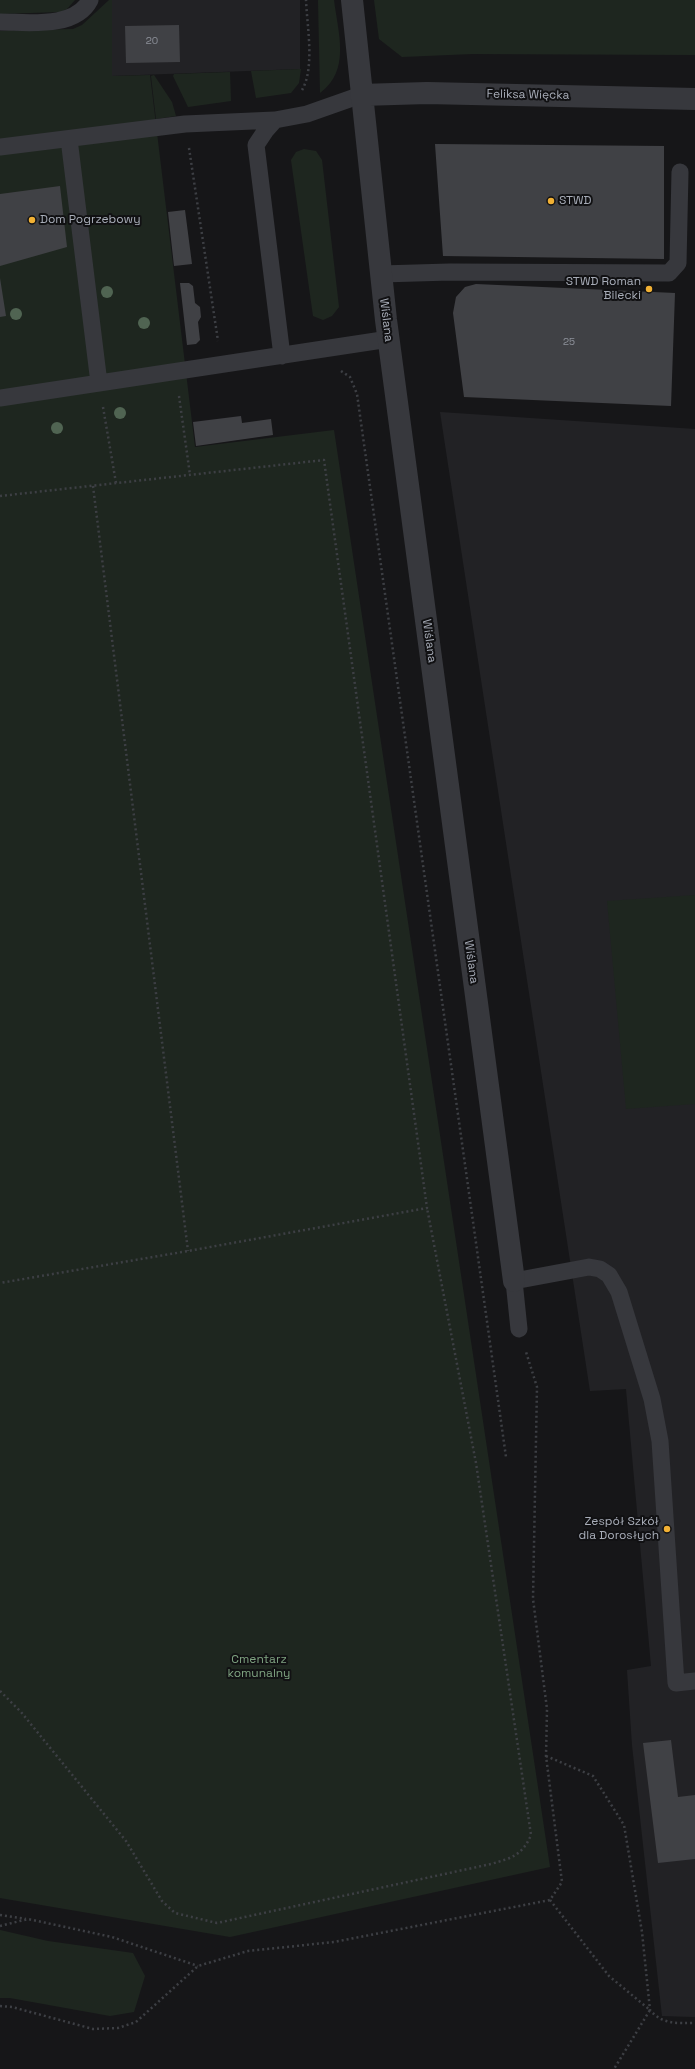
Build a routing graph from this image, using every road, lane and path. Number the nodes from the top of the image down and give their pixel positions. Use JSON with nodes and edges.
{"nodes":[{"id":1,"x":90,"y":0,"type":"edge"},
{"id":2,"x":352,"y":0,"type":"edge"},
{"id":3,"x":0,"y":22,"type":"edge"},
{"id":4,"x":362,"y":95,"type":"junction"},
{"id":5,"x":695,"y":98,"type":"edge"},
{"id":6,"x":275,"y":120,"type":"junction"},
{"id":7,"x":69,"y":139,"type":"junction"},
{"id":8,"x":0,"y":147,"type":"edge"},
{"id":9,"x":680,"y":172,"type":"dead end"},
{"id":10,"x":381,"y":274,"type":"junction"},
{"id":11,"x":389,"y":339,"type":"junction"},
{"id":12,"x":282,"y":356,"type":"junction"},
{"id":13,"x":340,"y":370,"type":"dead end"},
{"id":14,"x":175,"y":371,"type":"junction"},
{"id":15,"x":99,"y":383,"type":"junction"},
{"id":16,"x":0,"y":398,"type":"edge"},
{"id":17,"x":190,"y":475,"type":"junction"},
{"id":18,"x":116,"y":483,"type":"junction"},
{"id":19,"x":93,"y":486,"type":"junction"},
{"id":20,"x":0,"y":496,"type":"edge"},
{"id":21,"x":427,"y":1208,"type":"junction"},
{"id":22,"x":188,"y":1251,"type":"junction"},
{"id":23,"x":514,"y":1281,"type":"junction"},
{"id":24,"x":0,"y":1282,"type":"edge"},
{"id":25,"x":519,"y":1329,"type":"joint"},
{"id":26,"x":506,"y":1457,"type":"dead end"},
{"id":27,"x":695,"y":1681,"type":"edge"},
{"id":28,"x":0,"y":1691,"type":"edge"},
{"id":29,"x":546,"y":1756,"type":"junction"},
{"id":30,"x":550,"y":1900,"type":"junction"},
{"id":31,"x":0,"y":1915,"type":"edge"},
{"id":32,"x":28,"y":1919,"type":"junction"},
{"id":33,"x":0,"y":1926,"type":"edge"},
{"id":34,"x":198,"y":1966,"type":"junction"},
{"id":35,"x":0,"y":2006,"type":"edge"},
{"id":36,"x":650,"y":2010,"type":"junction"},
{"id":37,"x":695,"y":2023,"type":"edge"},
{"id":38,"x":614,"y":2069,"type":"edge"}],
"edges":[{"from":1,"to":3,"type":"lane"},
{"from":2,"to":4,"type":"street","name":"Wiślana"},
{"from":4,"to":5,"type":"street","name":"Feliksa Więcka"},
{"from":4,"to":6,"type":"lane"},
{"from":4,"to":10,"type":"street","name":"Wiślana"},
{"from":6,"to":7,"type":"lane"},
{"from":6,"to":12,"type":"lane"},
{"from":7,"to":8,"type":"lane"},
{"from":7,"to":15,"type":"lane"},
{"from":9,"to":10,"type":"lane"},
{"from":10,"to":11,"type":"street","name":"Wiślana"},
{"from":11,"to":12,"type":"lane"},
{"from":11,"to":23,"type":"street","name":"Wiślana"},
{"from":12,"to":14,"type":"lane"},
{"from":13,"to":26,"type":"path"},
{"from":14,"to":15,"type":"lane"},
{"from":14,"to":17,"type":"path"},
{"from":15,"to":16,"type":"lane"},
{"from":15,"to":18,"type":"path"},
{"from":17,"to":18,"type":"path"},
{"from":17,"to":21,"type":"path"},
{"from":18,"to":19,"type":"path"},
{"from":19,"to":20,"type":"path"},
{"from":19,"to":22,"type":"path"},
{"from":21,"to":22,"type":"path"},
{"from":21,"to":28,"type":"path"},
{"from":22,"to":24,"type":"path"},
{"from":23,"to":25,"type":"lane"},
{"from":23,"to":27,"type":"lane"},
{"from":25,"to":29,"type":"path"},
{"from":29,"to":30,"type":"path"},
{"from":29,"to":36,"type":"path"},
{"from":30,"to":34,"type":"path"},
{"from":30,"to":36,"type":"path"},
{"from":31,"to":32,"type":"path"},
{"from":32,"to":33,"type":"path"},
{"from":32,"to":34,"type":"path"},
{"from":34,"to":35,"type":"path"},
{"from":36,"to":37,"type":"path"},
{"from":36,"to":38,"type":"path"}]}
